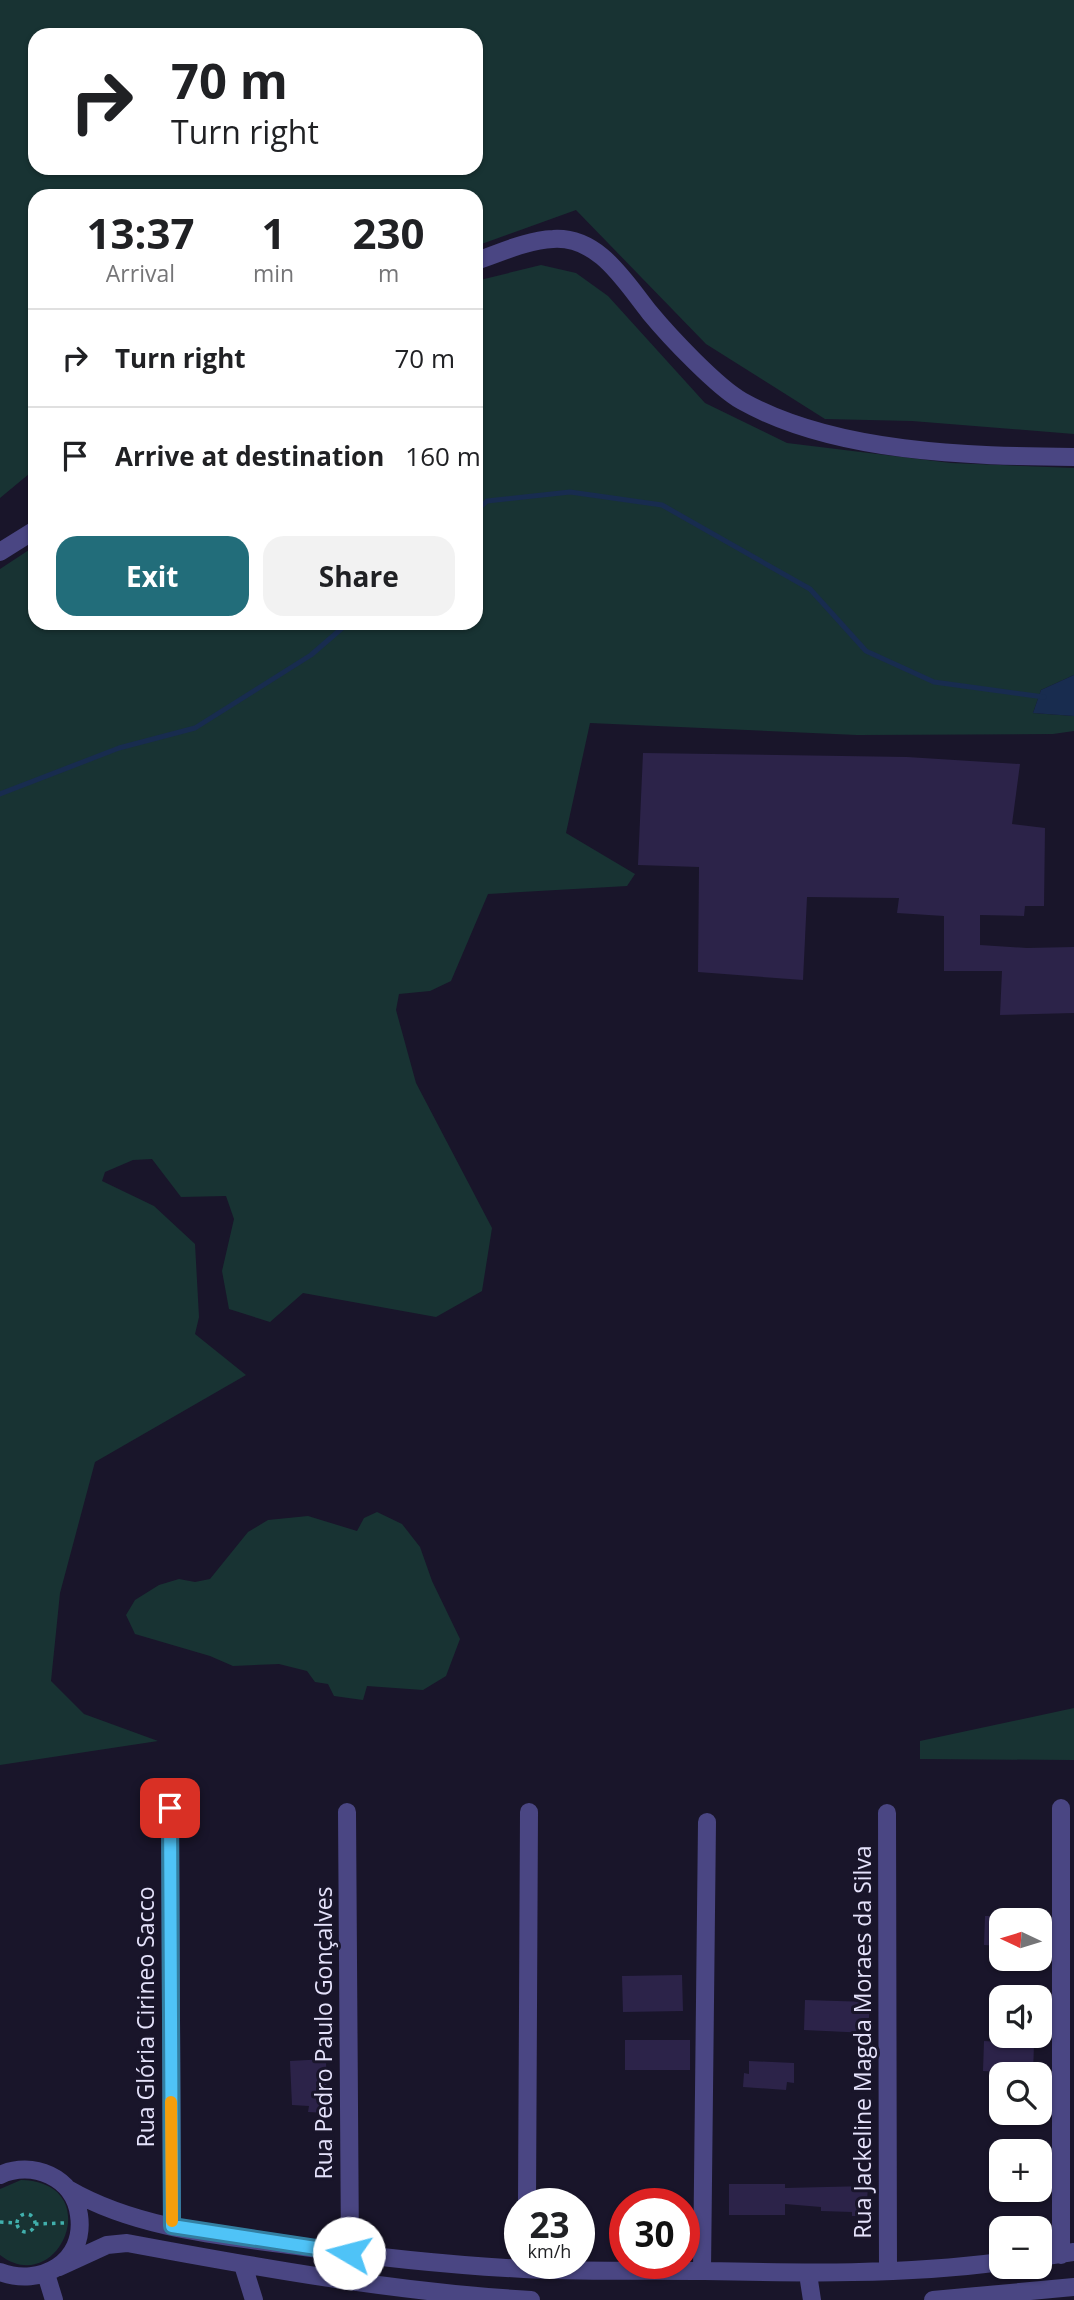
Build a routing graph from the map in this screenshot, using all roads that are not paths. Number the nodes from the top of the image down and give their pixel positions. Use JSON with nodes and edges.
{"nodes":[{"id":1,"x":483,"y":259,"type":"edge"},
{"id":2,"x":1074,"y":457,"type":"edge"},
{"id":3,"x":28,"y":534,"type":"edge"},
{"id":4,"x":0,"y":552,"type":"edge"},
{"id":5,"x":170,"y":1808,"type":"dead end"},
{"id":6,"x":1061,"y":1808,"type":"dead end"},
{"id":7,"x":347,"y":1812,"type":"dead end"},
{"id":8,"x":529,"y":1812,"type":"dead end"},
{"id":9,"x":887,"y":1813,"type":"dead end"},
{"id":10,"x":707,"y":1822,"type":"dead end"},
{"id":11,"x":0,"y":2175,"type":"edge"},
{"id":12,"x":527,"y":2188,"type":"edge"},
{"id":13,"x":68,"y":2189,"type":"junction"},
{"id":14,"x":172,"y":2226,"type":"junction"},
{"id":15,"x":349,"y":2253,"type":"junction"},
{"id":16,"x":1068,"y":2253,"type":"edge"},
{"id":17,"x":989,"y":2263,"type":"edge"},
{"id":18,"x":442,"y":2264,"type":"junction"},
{"id":19,"x":243,"y":2265,"type":"junction"},
{"id":20,"x":504,"y":2265,"type":"edge"},
{"id":21,"x":595,"y":2268,"type":"edge"},
{"id":22,"x":52,"y":2271,"type":"junction"},
{"id":23,"x":702,"y":2271,"type":"junction"},
{"id":24,"x":0,"y":2272,"type":"edge"},
{"id":25,"x":888,"y":2272,"type":"junction"},
{"id":26,"x":808,"y":2274,"type":"junction"},
{"id":27,"x":1074,"y":2287,"type":"edge"},
{"id":28,"x":1004,"y":2297,"type":"edge"},
{"id":29,"x":450,"y":2298,"type":"edge"},
{"id":30,"x":54,"y":2300,"type":"edge"},
{"id":31,"x":254,"y":2300,"type":"edge"},
{"id":32,"x":531,"y":2300,"type":"edge"},
{"id":33,"x":812,"y":2300,"type":"edge"},
{"id":34,"x":933,"y":2300,"type":"edge"}],
"edges":[{"from":1,"to":2,"type":"street"},
{"from":3,"to":4,"type":"street"},
{"from":5,"to":14,"type":"street","name":"Rua Glória Cirineo Sacco"},
{"from":6,"to":16,"type":"street"},
{"from":7,"to":15,"type":"street","name":"Rua Pedro Paulo Gonçalves"},
{"from":8,"to":12,"type":"street"},
{"from":9,"to":25,"type":"street","name":"Rua Jackeline Magda Moraes da Silva"},
{"from":10,"to":23,"type":"street"},
{"from":11,"to":13,"type":"street"},
{"from":13,"to":14,"type":"street"},
{"from":13,"to":22,"type":"street"},
{"from":14,"to":15,"type":"street"},
{"from":15,"to":18,"type":"street"},
{"from":17,"to":25,"type":"street"},
{"from":18,"to":20,"type":"street"},
{"from":18,"to":29,"type":"street"},
{"from":19,"to":22,"type":"street"},
{"from":19,"to":29,"type":"street"},
{"from":19,"to":31,"type":"street"},
{"from":21,"to":23,"type":"street"},
{"from":22,"to":24,"type":"street"},
{"from":22,"to":30,"type":"street"},
{"from":23,"to":26,"type":"street"},
{"from":25,"to":26,"type":"street"},
{"from":26,"to":33,"type":"street"},
{"from":27,"to":28,"type":"street"},
{"from":28,"to":34,"type":"street"},
{"from":29,"to":32,"type":"street"}]}
